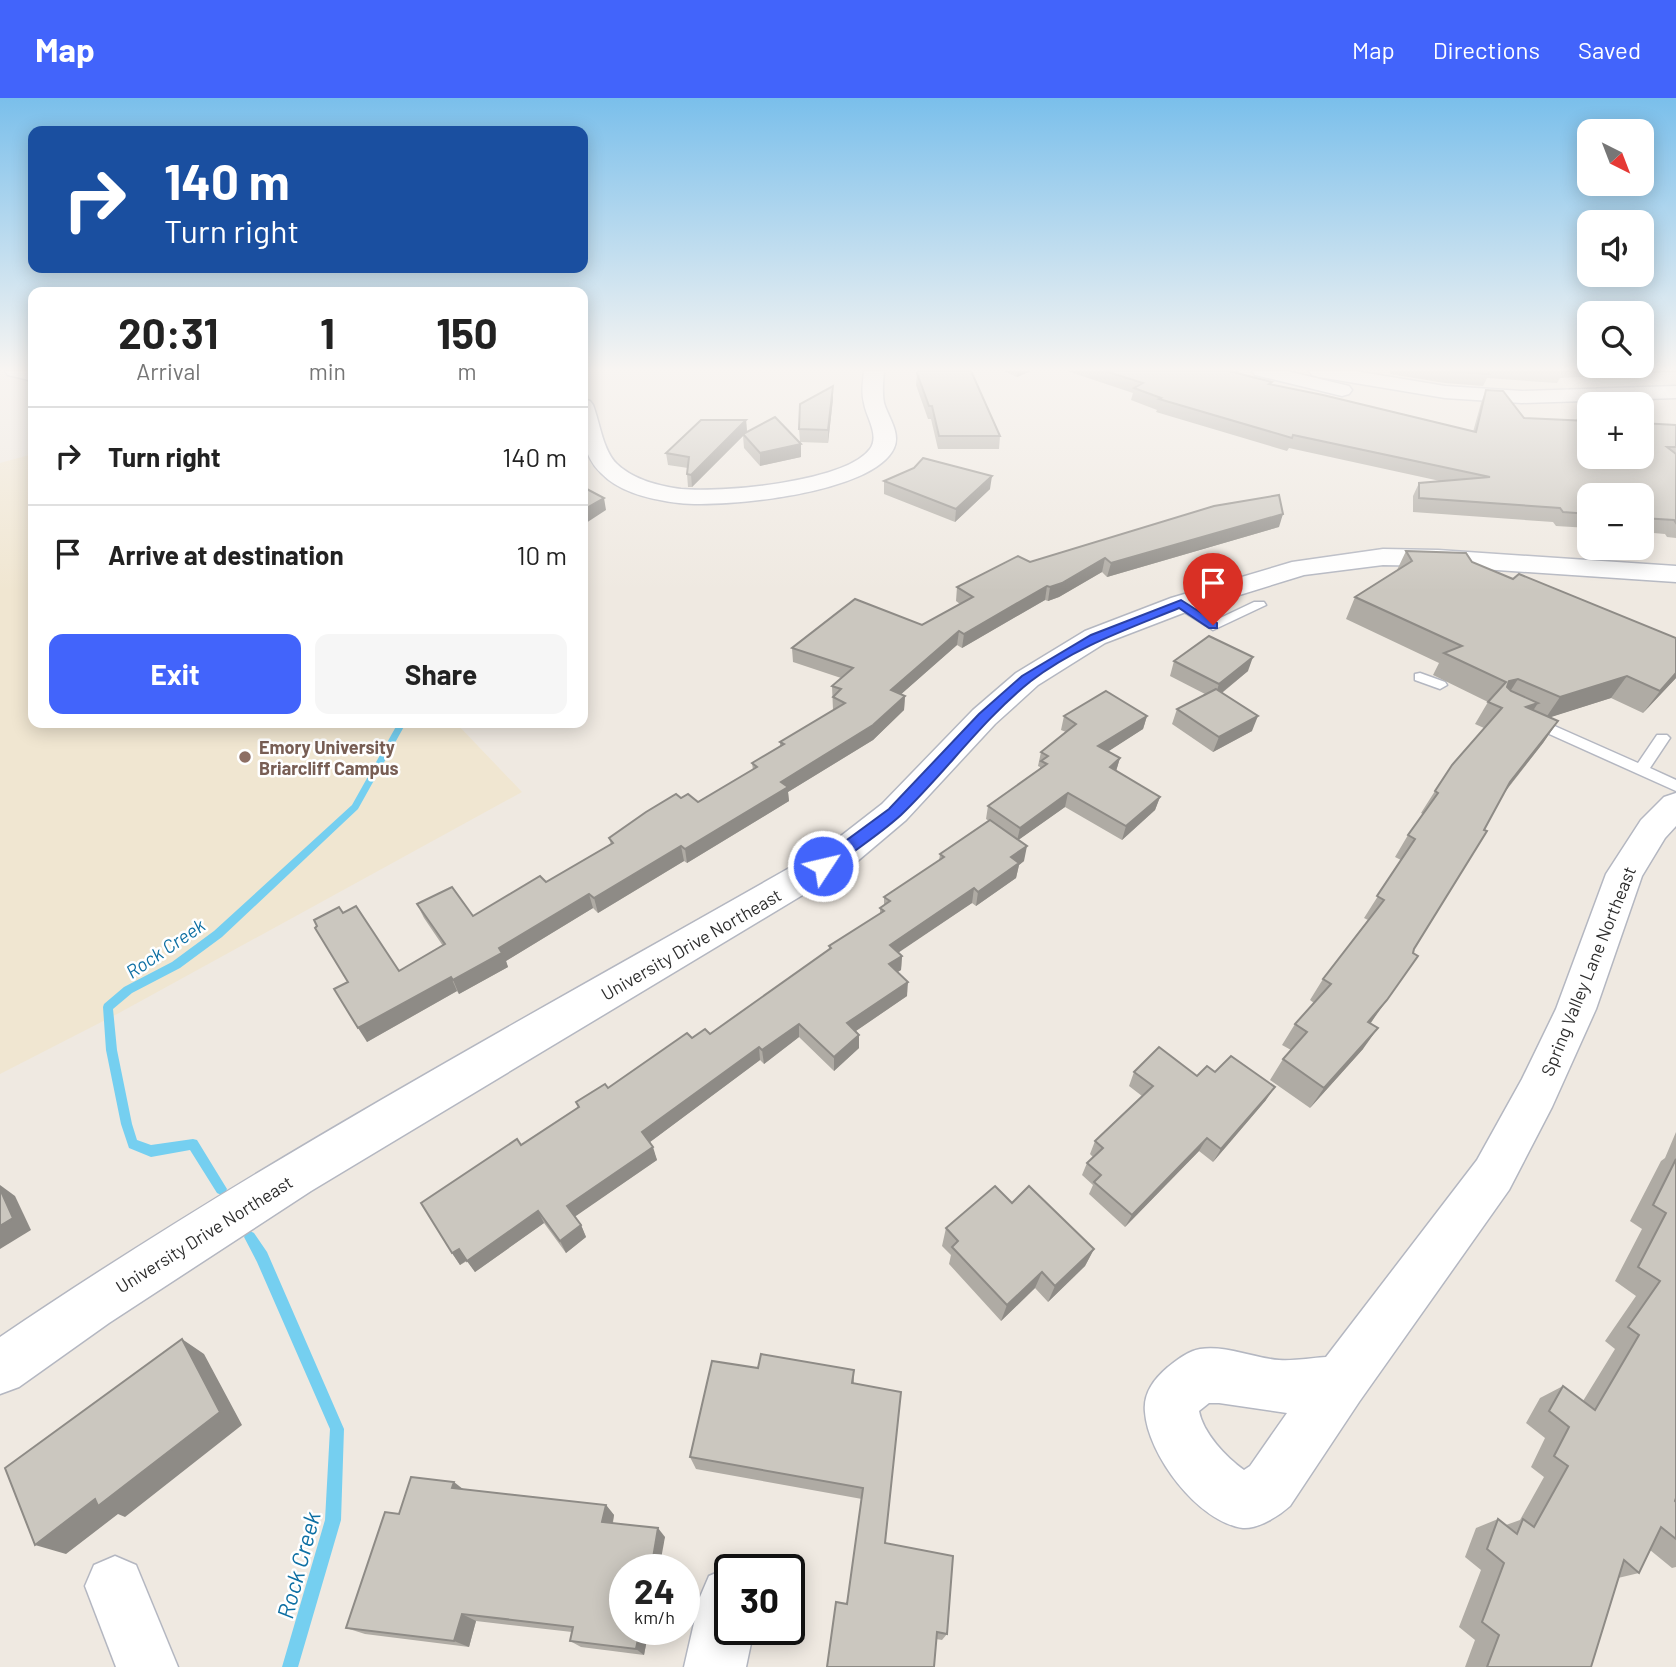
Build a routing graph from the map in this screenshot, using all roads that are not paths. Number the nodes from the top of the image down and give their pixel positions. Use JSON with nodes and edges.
{"nodes":[{"id":1,"x":596,"y":444,"type":"edge"},
{"id":2,"x":884,"y":444,"type":"edge"},
{"id":3,"x":1676,"y":574,"type":"edge"},
{"id":4,"x":1245,"y":596,"type":"junction"},
{"id":5,"x":1181,"y":604,"type":"junction"},
{"id":6,"x":1420,"y":677,"type":"dead end"},
{"id":7,"x":1440,"y":685,"type":"dead end"},
{"id":8,"x":1516,"y":713,"type":"edge"},
{"id":9,"x":1662,"y":738,"type":"dead end"},
{"id":10,"x":1641,"y":770,"type":"junction"},
{"id":11,"x":1676,"y":786,"type":"edge"},
{"id":12,"x":1676,"y":805,"type":"edge"},
{"id":13,"x":0,"y":1368,"type":"edge"},
{"id":14,"x":1340,"y":1383,"type":"dead end"},
{"id":15,"x":115,"y":1586,"type":"dead end"},
{"id":16,"x":720,"y":1645,"type":"edge"},
{"id":17,"x":148,"y":1667,"type":"edge"},
{"id":18,"x":715,"y":1667,"type":"edge"}],
"edges":[{"from":1,"to":2,"type":"street"},
{"from":3,"to":4,"type":"street","name":"University Drive Northeast"},
{"from":4,"to":5,"type":"street","name":"University Drive Northeast"},
{"from":4,"to":5,"type":"lane"},
{"from":5,"to":13,"type":"street","name":"University Drive Northeast"},
{"from":6,"to":7,"type":"lane"},
{"from":8,"to":10,"type":"lane"},
{"from":9,"to":10,"type":"lane"},
{"from":10,"to":11,"type":"lane"},
{"from":12,"to":14,"type":"street","name":"Spring Valley Lane Northeast"},
{"from":15,"to":17,"type":"street"},
{"from":16,"to":18,"type":"street"}]}
